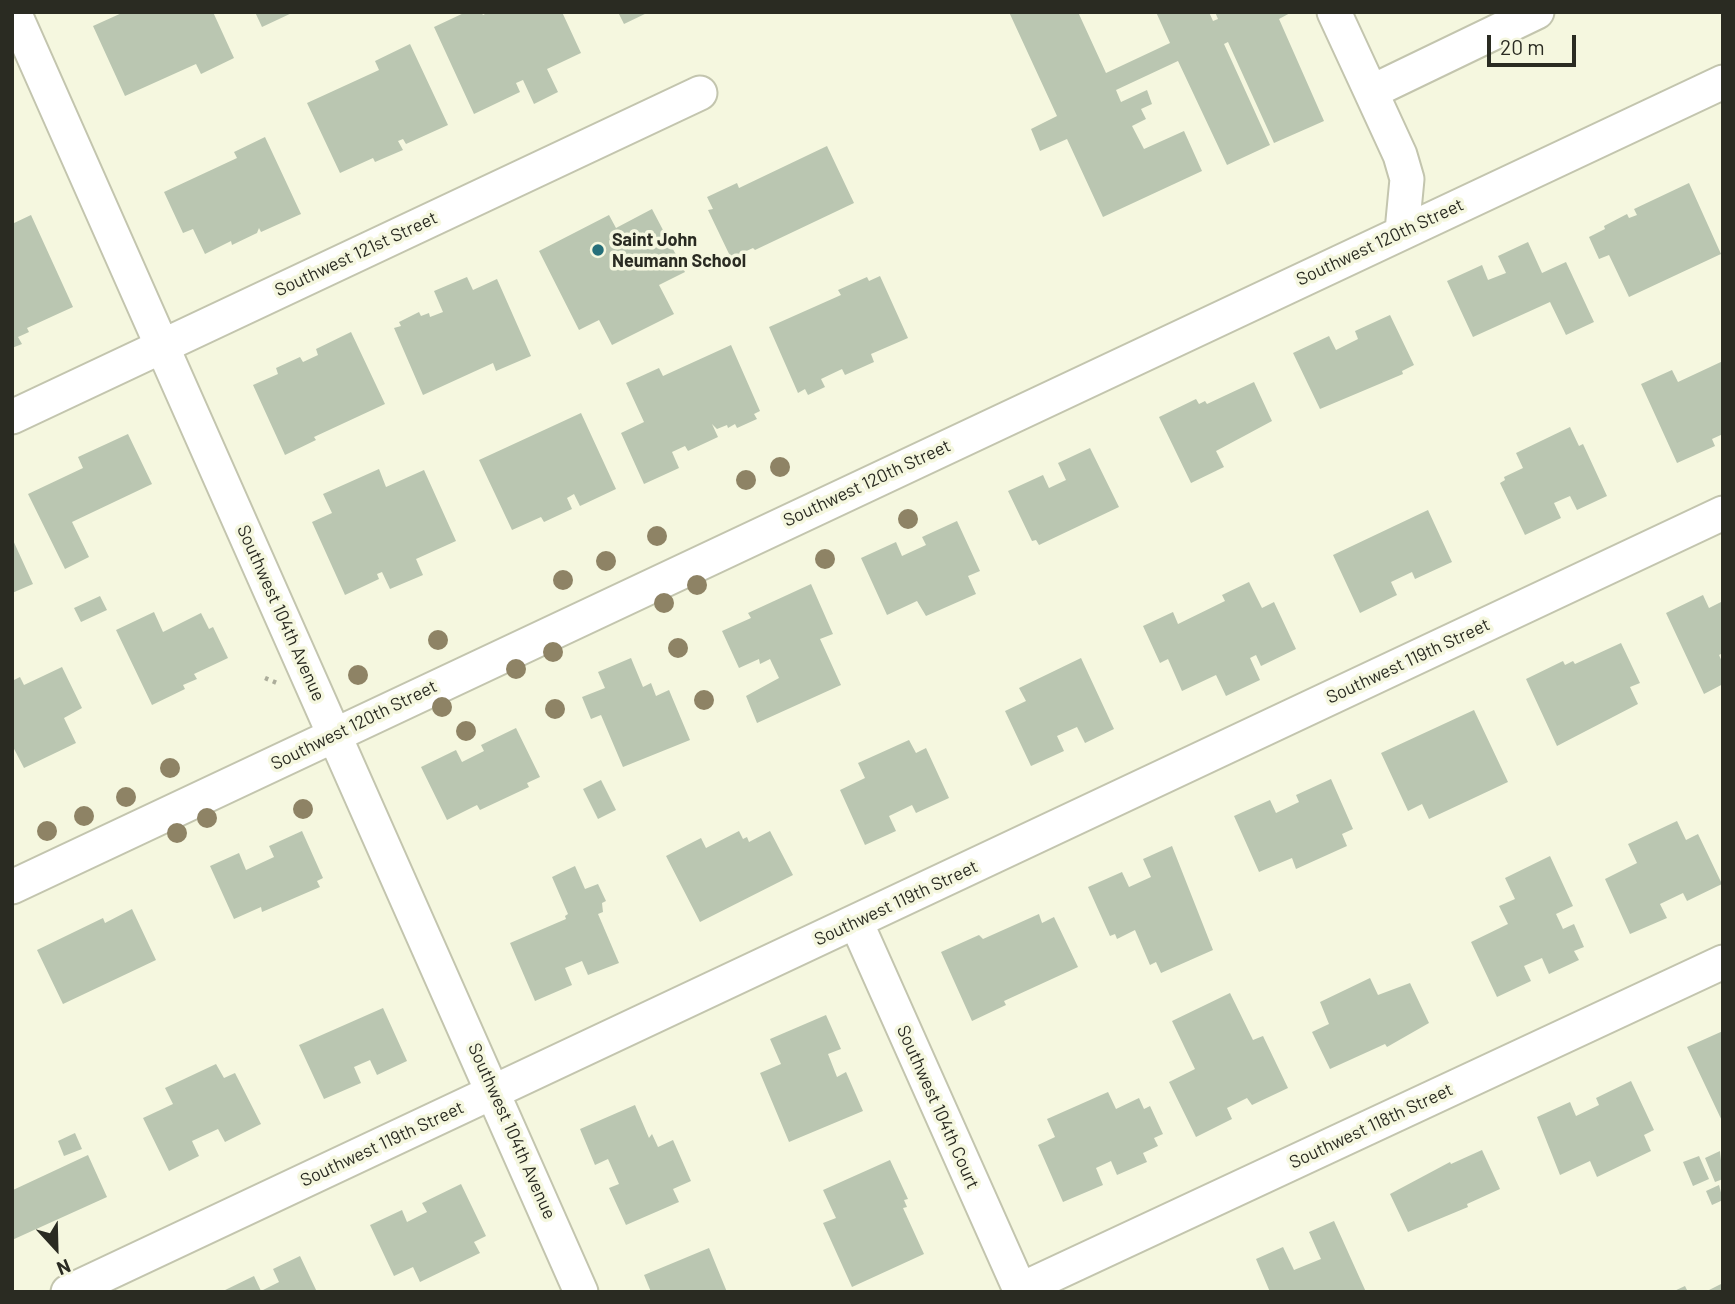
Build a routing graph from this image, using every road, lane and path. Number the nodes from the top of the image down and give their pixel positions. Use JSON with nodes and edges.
{"nodes":[{"id":1,"x":14,"y":12,"type":"edge"},
{"id":2,"x":1334,"y":12,"type":"edge"},
{"id":3,"x":1537,"y":12,"type":"edge"},
{"id":4,"x":1723,"y":82,"type":"edge"},
{"id":5,"x":1371,"y":92,"type":"junction"},
{"id":6,"x":700,"y":93,"type":"dead end"},
{"id":7,"x":1402,"y":231,"type":"junction"},
{"id":8,"x":163,"y":344,"type":"junction"},
{"id":9,"x":12,"y":416,"type":"edge"},
{"id":10,"x":1723,"y":513,"type":"edge"},
{"id":11,"x":333,"y":733,"type":"junction"},
{"id":12,"x":12,"y":887,"type":"edge"},
{"id":13,"x":856,"y":922,"type":"junction"},
{"id":14,"x":1723,"y":962,"type":"edge"},
{"id":15,"x":494,"y":1091,"type":"junction"},
{"id":16,"x":1021,"y":1291,"type":"edge"},
{"id":17,"x":68,"y":1292,"type":"edge"},
{"id":18,"x":581,"y":1292,"type":"edge"}],
"edges":[{"from":1,"to":8,"type":"street","name":"Southwest 104th Avenue"},
{"from":2,"to":5,"type":"street"},
{"from":3,"to":5,"type":"street"},
{"from":4,"to":7,"type":"street","name":"Southwest 120th Street"},
{"from":5,"to":7,"type":"street"},
{"from":6,"to":8,"type":"street","name":"Southwest 121st Street"},
{"from":7,"to":11,"type":"street","name":"Southwest 120th Street"},
{"from":8,"to":9,"type":"street","name":"Southwest 121st Street"},
{"from":8,"to":11,"type":"street","name":"Southwest 104th Avenue"},
{"from":10,"to":13,"type":"street","name":"Southwest 119th Street"},
{"from":11,"to":12,"type":"street","name":"Southwest 120th Street"},
{"from":11,"to":15,"type":"street","name":"Southwest 104th Avenue"},
{"from":13,"to":15,"type":"street","name":"Southwest 119th Street"},
{"from":13,"to":16,"type":"street","name":"Southwest 104th Court"},
{"from":14,"to":16,"type":"street","name":"Southwest 118th Street"},
{"from":15,"to":17,"type":"street","name":"Southwest 119th Street"},
{"from":15,"to":18,"type":"street","name":"Southwest 104th Avenue"}]}
